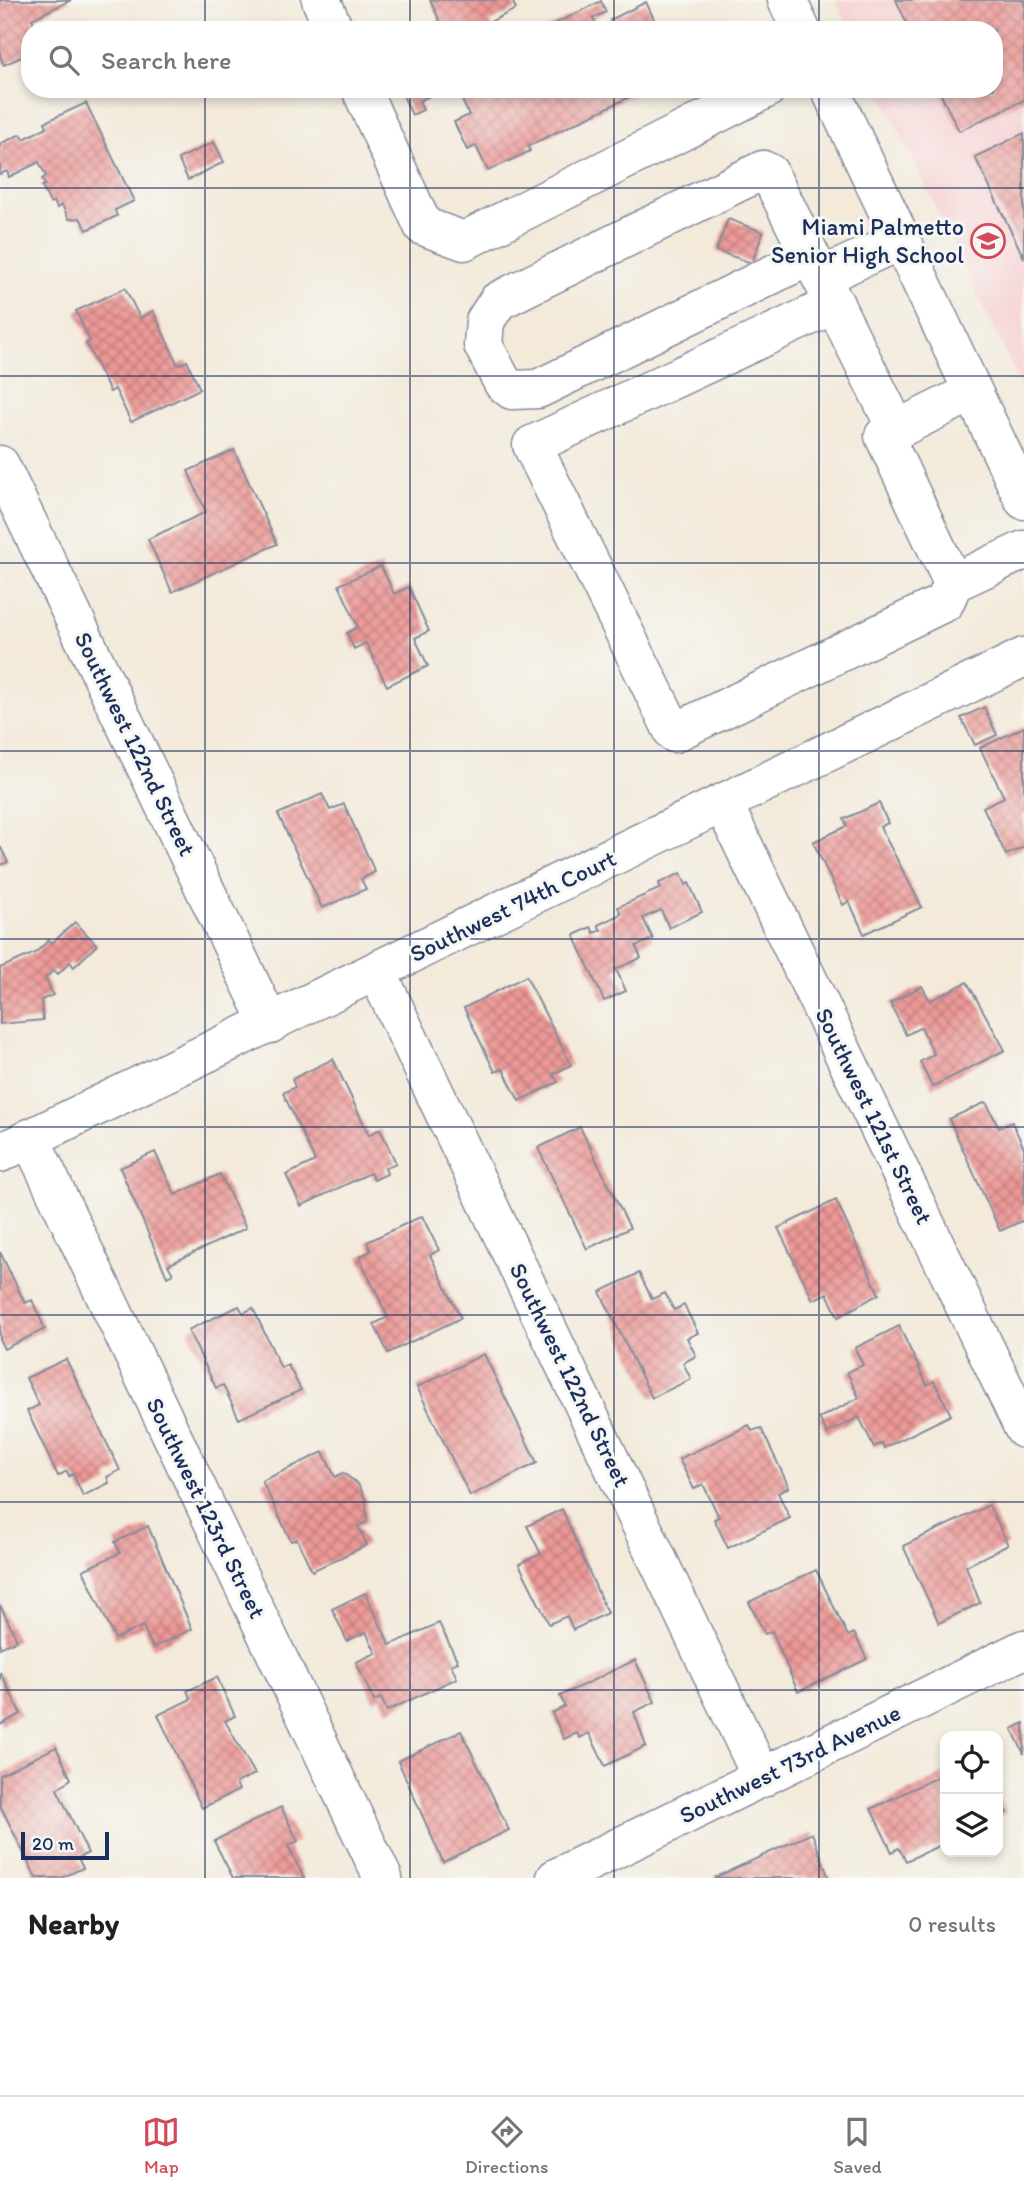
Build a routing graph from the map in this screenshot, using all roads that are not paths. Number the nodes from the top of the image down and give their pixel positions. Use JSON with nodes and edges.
{"nodes":[{"id":1,"x":321,"y":0,"type":"edge"},
{"id":2,"x":787,"y":0,"type":"edge"},
{"id":3,"x":330,"y":21,"type":"edge"},
{"id":4,"x":797,"y":21,"type":"edge"},
{"id":5,"x":365,"y":98,"type":"edge"},
{"id":6,"x":748,"y":98,"type":"edge"},
{"id":7,"x":834,"y":98,"type":"edge"},
{"id":8,"x":901,"y":240,"type":"junction"},
{"id":9,"x":822,"y":279,"type":"junction"},
{"id":10,"x":972,"y":392,"type":"junction"},
{"id":11,"x":897,"y":430,"type":"junction"},
{"id":12,"x":0,"y":465,"type":"edge"},
{"id":13,"x":1024,"y":500,"type":"edge"},
{"id":14,"x":1024,"y":550,"type":"edge"},
{"id":15,"x":953,"y":583,"type":"junction"},
{"id":16,"x":1024,"y":657,"type":"edge"},
{"id":17,"x":723,"y":803,"type":"junction"},
{"id":18,"x":377,"y":972,"type":"junction"},
{"id":19,"x":270,"y":1024,"type":"junction"},
{"id":20,"x":15,"y":1146,"type":"edge"},
{"id":21,"x":1024,"y":1430,"type":"edge"},
{"id":22,"x":1024,"y":1649,"type":"edge"},
{"id":23,"x":762,"y":1778,"type":"junction"},
{"id":24,"x":383,"y":1878,"type":"edge"},
{"id":25,"x":556,"y":1878,"type":"edge"}],
"edges":[{"from":1,"to":3,"type":"street"},
{"from":2,"to":4,"type":"street"},
{"from":5,"to":6,"type":"street"},
{"from":7,"to":8,"type":"street"},
{"from":8,"to":9,"type":"street"},
{"from":8,"to":10,"type":"street"},
{"from":9,"to":9,"type":"street"},
{"from":9,"to":11,"type":"street"},
{"from":9,"to":15,"type":"street"},
{"from":10,"to":11,"type":"street"},
{"from":10,"to":13,"type":"street"},
{"from":11,"to":15,"type":"street"},
{"from":12,"to":19,"type":"street","name":"Southwest 122nd Street"},
{"from":14,"to":15,"type":"street"},
{"from":16,"to":17,"type":"street","name":"Southwest 74th Court"},
{"from":17,"to":18,"type":"street","name":"Southwest 74th Court"},
{"from":17,"to":21,"type":"street","name":"Southwest 121st Street"},
{"from":18,"to":19,"type":"street","name":"Southwest 74th Court"},
{"from":18,"to":23,"type":"street","name":"Southwest 122nd Street"},
{"from":19,"to":20,"type":"street","name":"Southwest 74th Court"},
{"from":20,"to":24,"type":"street","name":"Southwest 123rd Street"},
{"from":22,"to":23,"type":"street","name":"Southwest 73rd Avenue"},
{"from":23,"to":25,"type":"street","name":"Southwest 73rd Avenue"}]}
